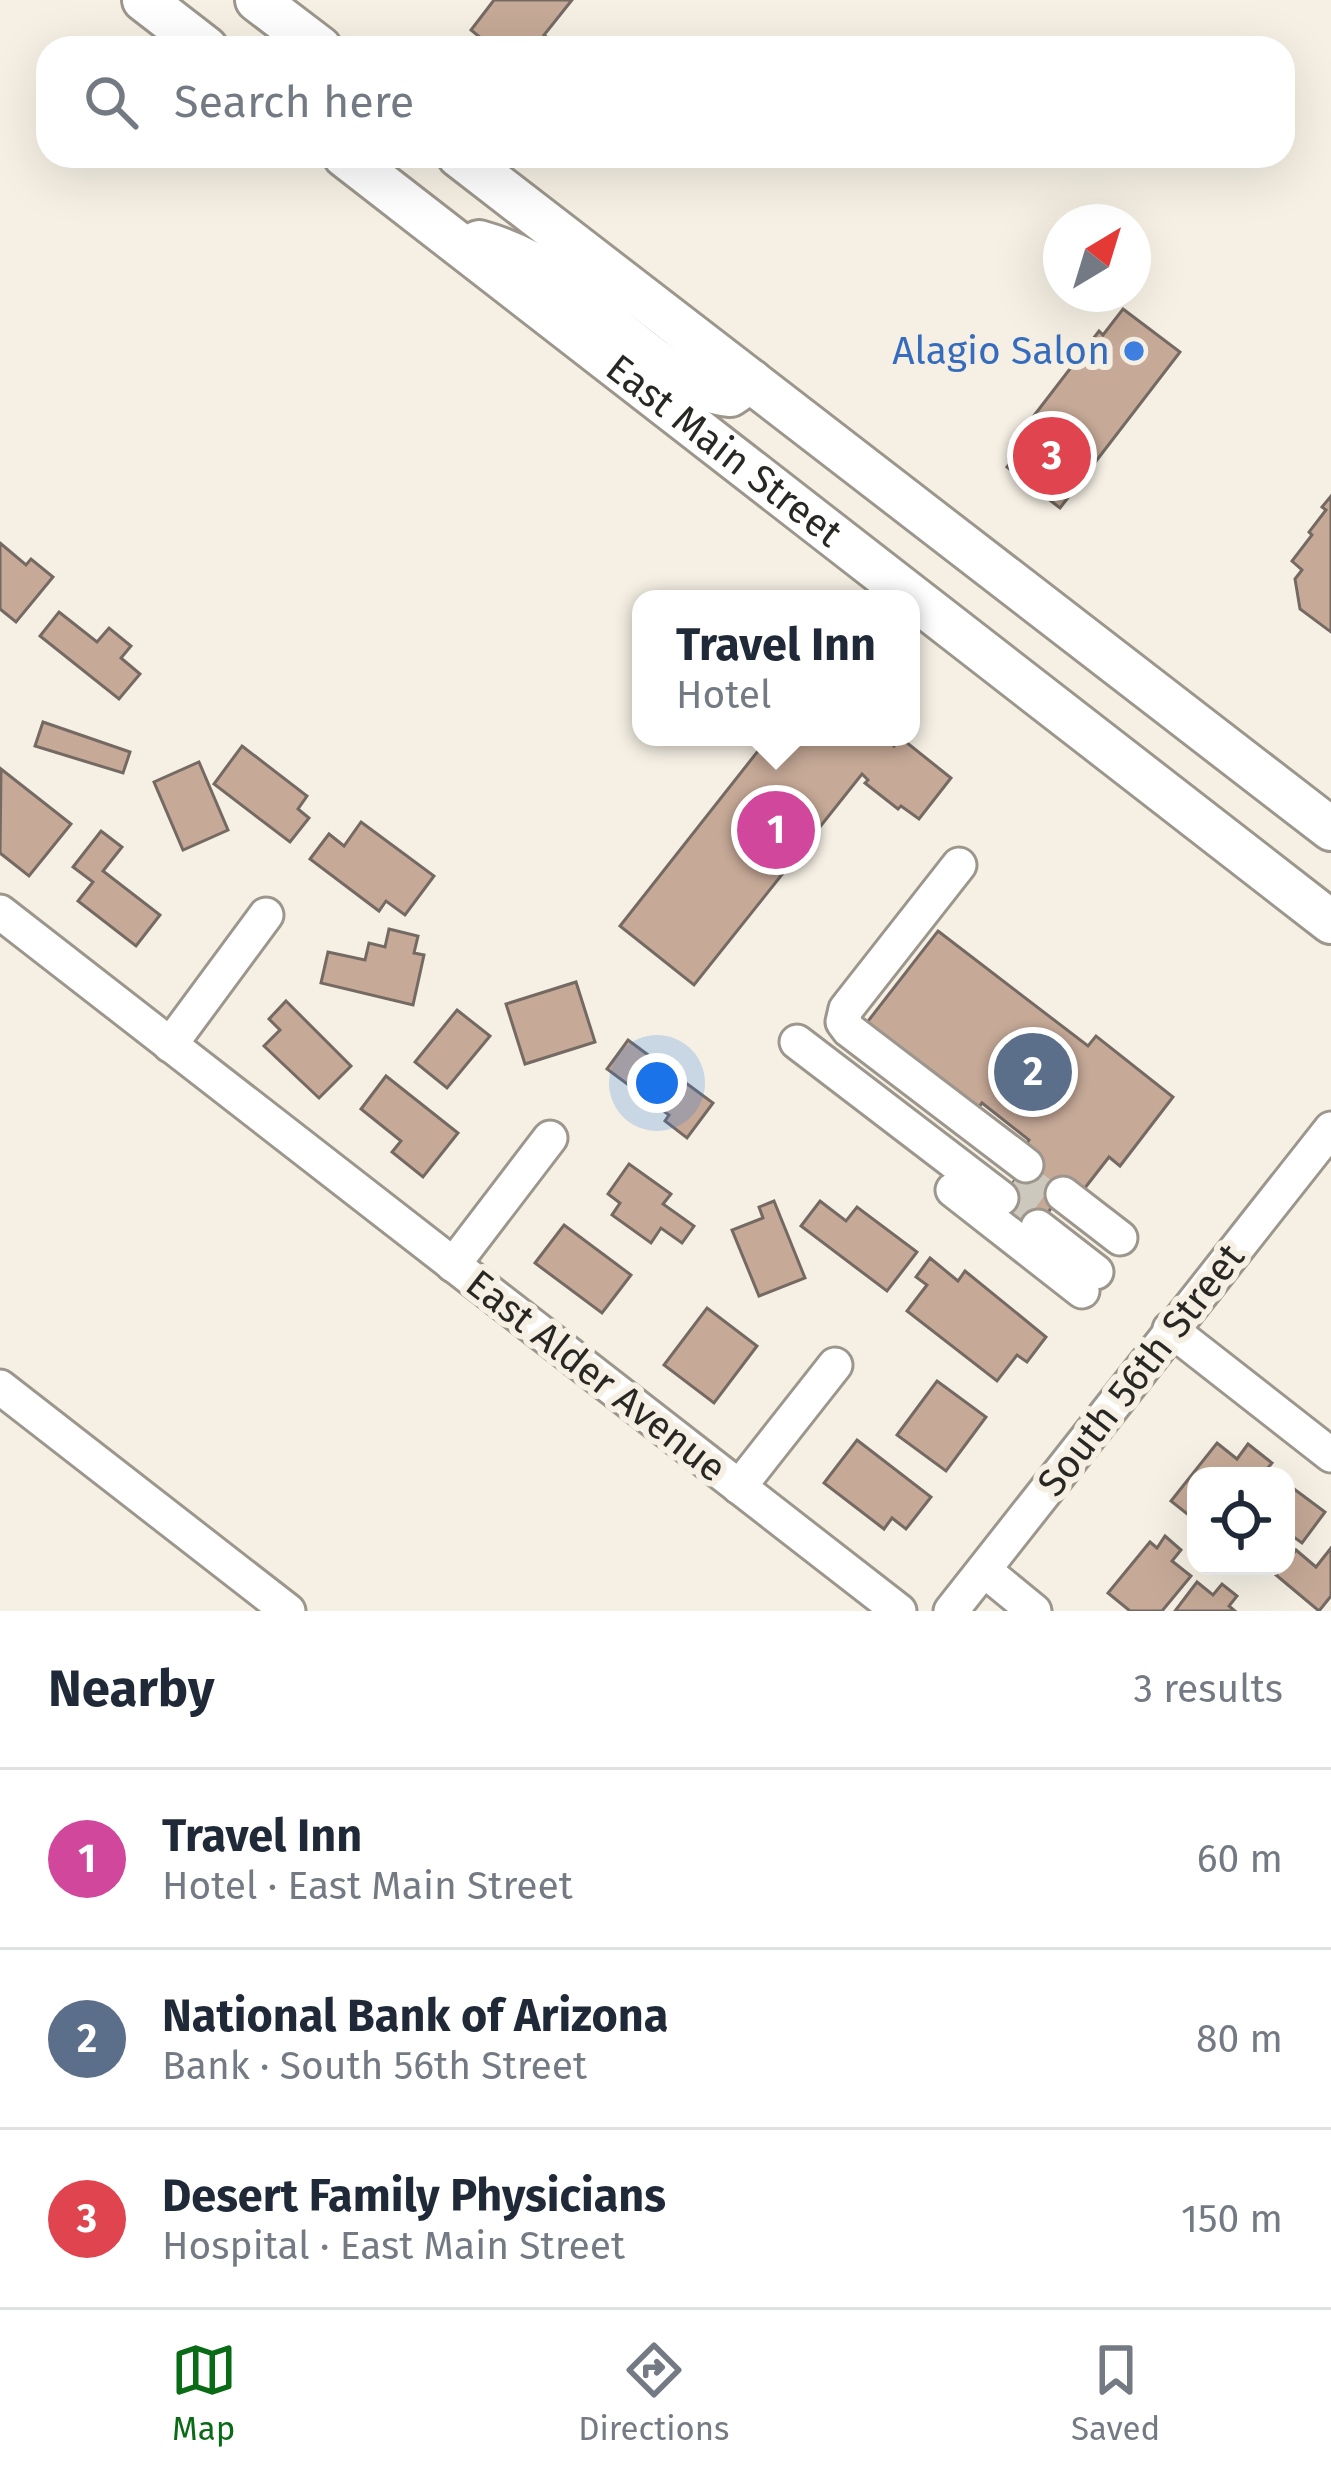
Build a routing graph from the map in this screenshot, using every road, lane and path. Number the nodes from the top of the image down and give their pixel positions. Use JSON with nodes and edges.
{"nodes":[{"id":1,"x":144,"y":0,"type":"edge"},
{"id":2,"x":257,"y":0,"type":"edge"},
{"id":3,"x":190,"y":36,"type":"edge"},
{"id":4,"x":304,"y":36,"type":"edge"},
{"id":5,"x":360,"y":168,"type":"edge"},
{"id":6,"x":475,"y":168,"type":"edge"},
{"id":7,"x":438,"y":229,"type":"junction"},
{"id":8,"x":751,"y":381,"type":"junction"},
{"id":9,"x":903,"y":590,"type":"edge"},
{"id":10,"x":920,"y":603,"type":"edge"},
{"id":11,"x":1331,"y":829,"type":"edge"},
{"id":12,"x":959,"y":865,"type":"dead end"},
{"id":13,"x":0,"y":912,"type":"edge"},
{"id":14,"x":266,"y":915,"type":"dead end"},
{"id":15,"x":1331,"y":922,"type":"edge"},
{"id":16,"x":821,"y":1013,"type":"dead end"},
{"id":17,"x":797,"y":1042,"type":"dead end"},
{"id":18,"x":170,"y":1045,"type":"junction"},
{"id":19,"x":1331,"y":1129,"type":"edge"},
{"id":20,"x":550,"y":1138,"type":"dead end"},
{"id":21,"x":960,"y":1167,"type":"junction"},
{"id":22,"x":1014,"y":1182,"type":"junction"},
{"id":23,"x":1051,"y":1210,"type":"tunnel mouth"},
{"id":24,"x":453,"y":1265,"type":"junction"},
{"id":25,"x":1170,"y":1329,"type":"junction"},
{"id":26,"x":835,"y":1365,"type":"dead end"},
{"id":27,"x":0,"y":1387,"type":"edge"},
{"id":28,"x":1331,"y":1455,"type":"edge"},
{"id":29,"x":739,"y":1487,"type":"junction"},
{"id":30,"x":983,"y":1570,"type":"junction"},
{"id":31,"x":288,"y":1611,"type":"edge"},
{"id":32,"x":899,"y":1611,"type":"edge"},
{"id":33,"x":951,"y":1611,"type":"edge"},
{"id":34,"x":1034,"y":1611,"type":"edge"}],
"edges":[{"from":1,"to":3,"type":"main road"},
{"from":2,"to":4,"type":"main road"},
{"from":5,"to":7,"type":"main road","name":"East Main Street"},
{"from":6,"to":8,"type":"main road","name":"East Main Street"},
{"from":7,"to":8,"type":"main road"},
{"from":7,"to":9,"type":"main road","name":"East Main Street"},
{"from":8,"to":11,"type":"main road","name":"East Main Street"},
{"from":10,"to":15,"type":"main road","name":"East Main Street"},
{"from":12,"to":22,"type":"street"},
{"from":13,"to":18,"type":"street","name":"East Alder Avenue"},
{"from":14,"to":18,"type":"street"},
{"from":16,"to":22,"type":"street"},
{"from":17,"to":21,"type":"street"},
{"from":18,"to":24,"type":"street","name":"East Alder Avenue"},
{"from":19,"to":25,"type":"street","name":"South 56th Street"},
{"from":20,"to":24,"type":"street","name":"East Alder Avenue"},
{"from":21,"to":22,"type":"street"},
{"from":21,"to":23,"type":"street"},
{"from":24,"to":29,"type":"street","name":"East Alder Avenue"},
{"from":25,"to":28,"type":"street"},
{"from":25,"to":30,"type":"street","name":"South 56th Street"},
{"from":26,"to":29,"type":"street","name":"East Alder Avenue"},
{"from":27,"to":31,"type":"street"},
{"from":29,"to":32,"type":"street","name":"East Alder Avenue"},
{"from":30,"to":33,"type":"street","name":"South 56th Street"},
{"from":30,"to":34,"type":"street"}]}
